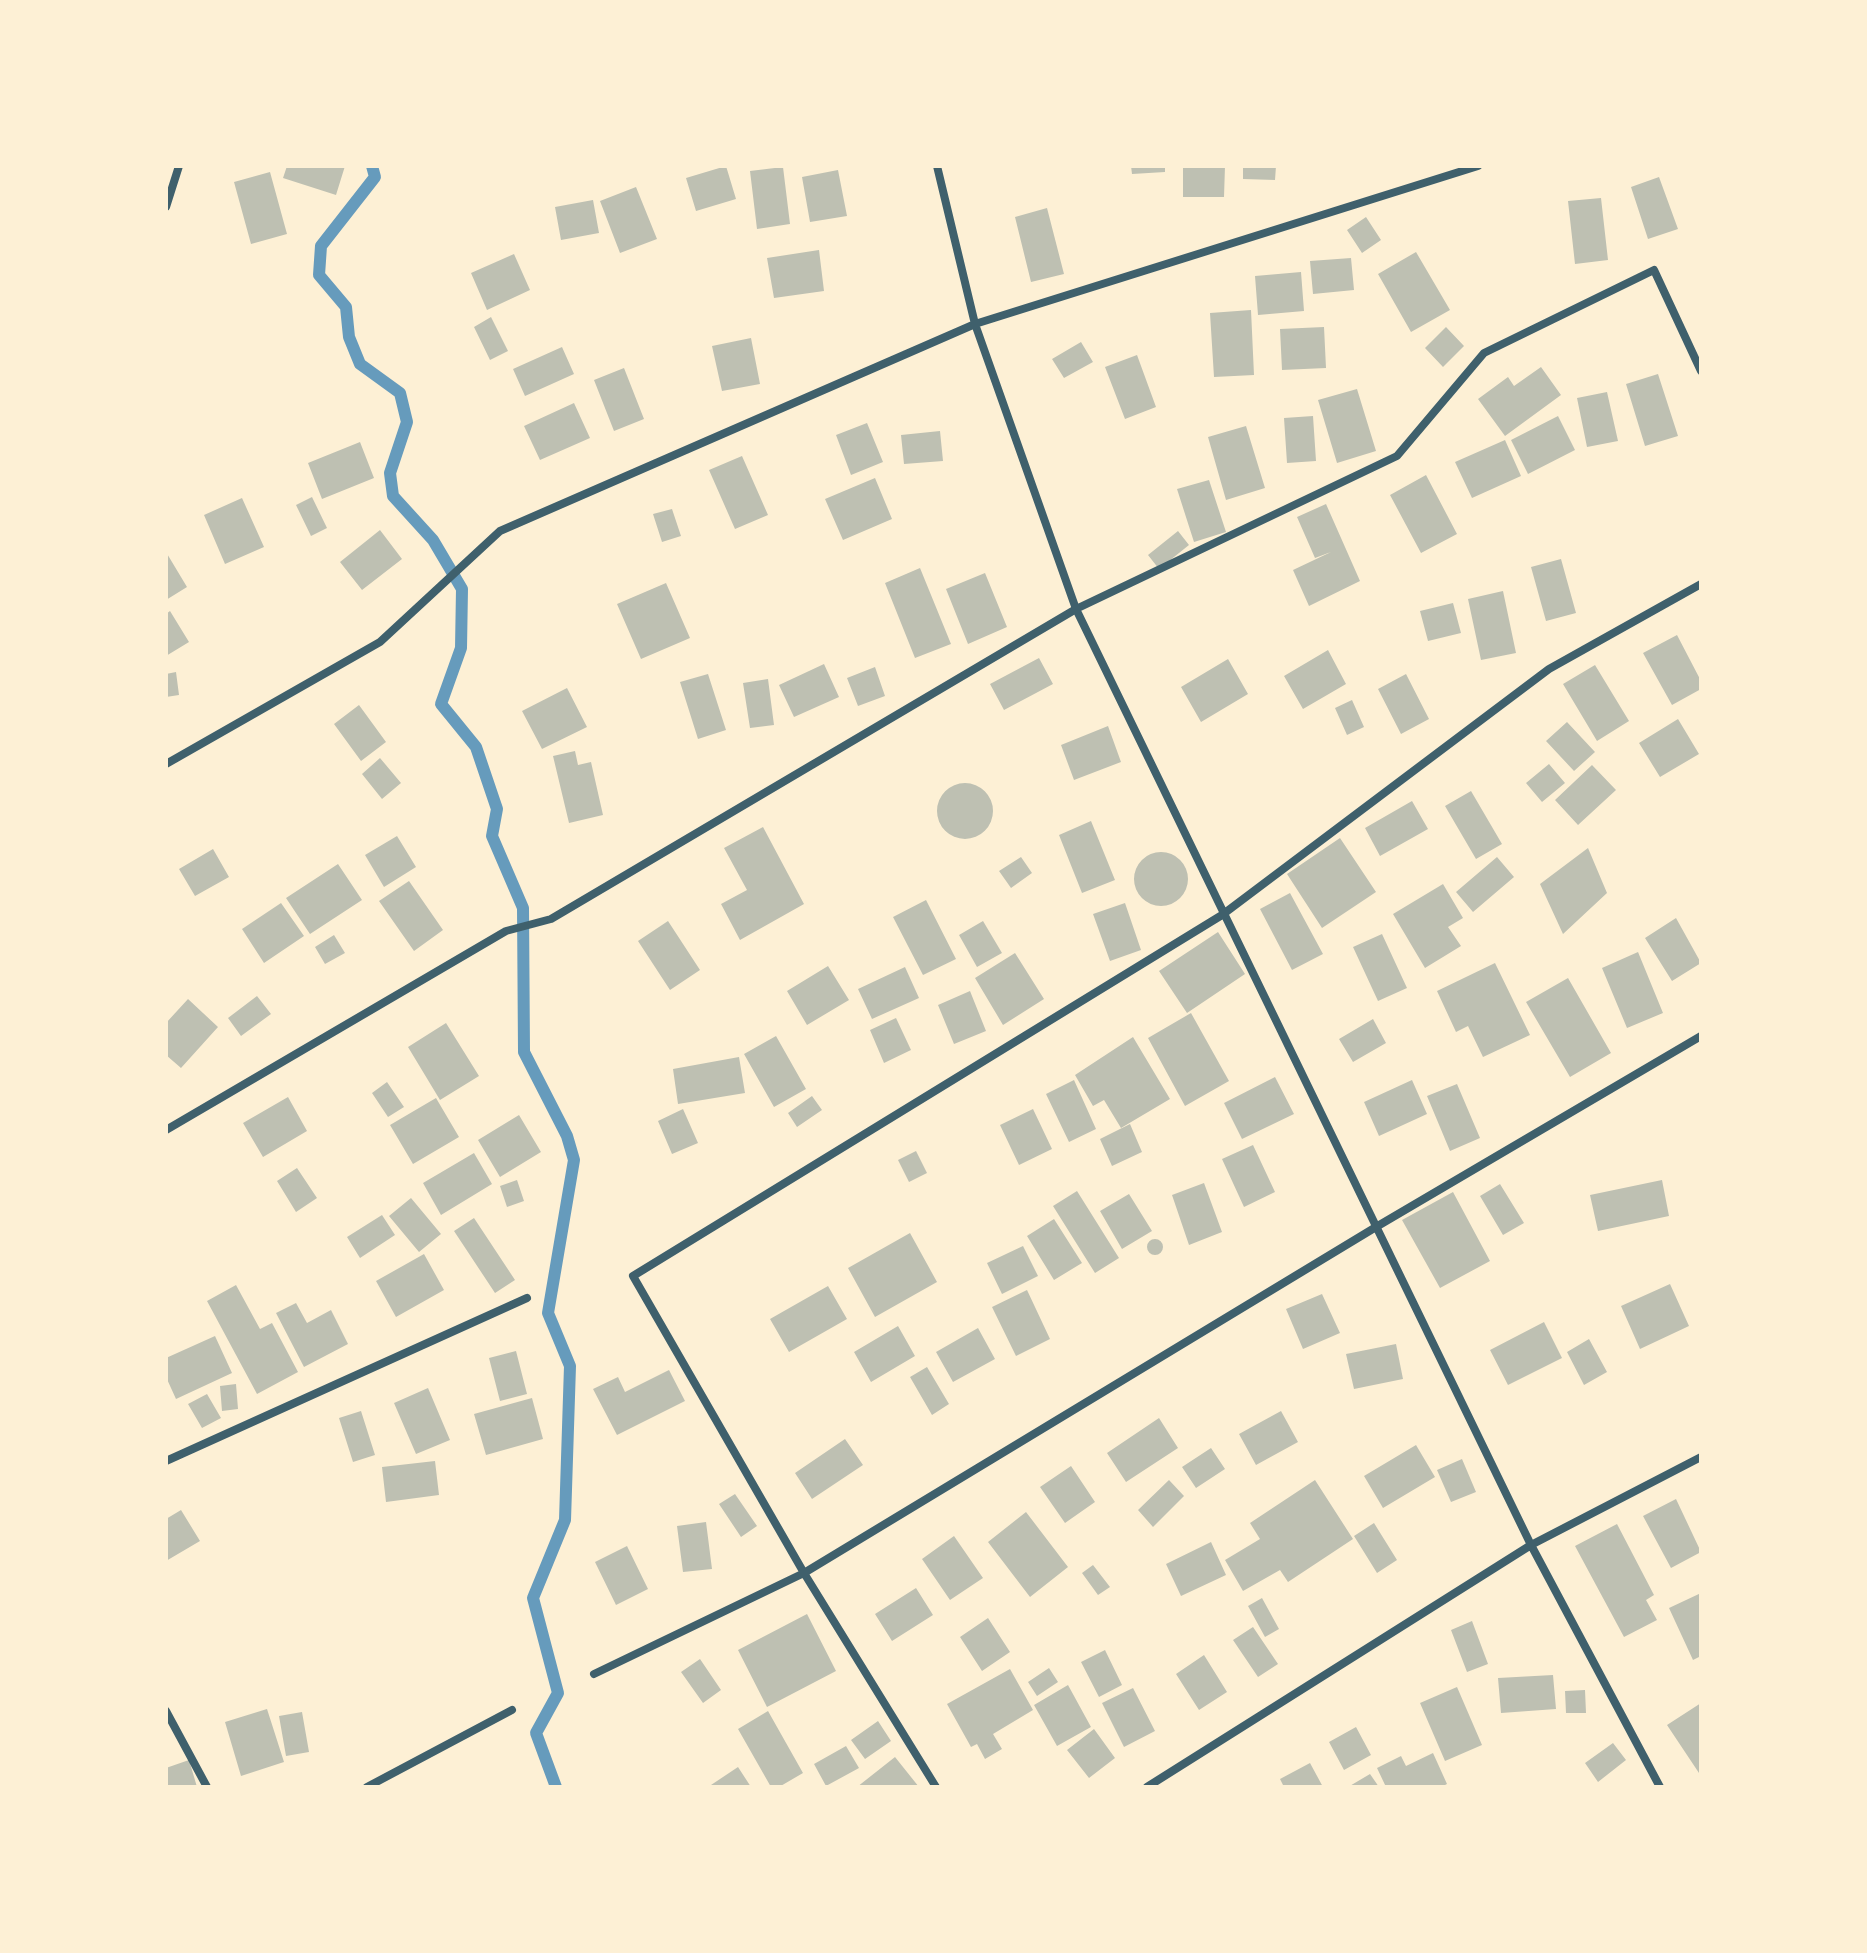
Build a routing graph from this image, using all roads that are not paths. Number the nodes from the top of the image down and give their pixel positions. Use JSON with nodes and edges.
{"nodes":[{"id":1,"x":179,"y":166,"type":"edge"},
{"id":2,"x":937,"y":166,"type":"edge"},
{"id":3,"x":1478,"y":166,"type":"edge"},
{"id":4,"x":166,"y":207,"type":"edge"},
{"id":5,"x":975,"y":324,"type":"junction"},
{"id":6,"x":1701,"y":371,"type":"edge"},
{"id":7,"x":1701,"y":584,"type":"edge"},
{"id":8,"x":1076,"y":609,"type":"junction"},
{"id":9,"x":166,"y":764,"type":"edge"},
{"id":10,"x":1222,"y":915,"type":"junction"},
{"id":11,"x":1701,"y":1036,"type":"edge"},
{"id":12,"x":166,"y":1130,"type":"edge"},
{"id":13,"x":1376,"y":1227,"type":"junction"},
{"id":14,"x":527,"y":1298,"type":"dead end"},
{"id":15,"x":1701,"y":1457,"type":"edge"},
{"id":16,"x":166,"y":1461,"type":"edge"},
{"id":17,"x":1531,"y":1545,"type":"junction"},
{"id":18,"x":804,"y":1573,"type":"junction"},
{"id":19,"x":594,"y":1674,"type":"dead end"},
{"id":20,"x":512,"y":1710,"type":"dead end"},
{"id":21,"x":166,"y":1711,"type":"edge"},
{"id":22,"x":207,"y":1787,"type":"edge"},
{"id":23,"x":367,"y":1787,"type":"edge"},
{"id":24,"x":936,"y":1787,"type":"edge"},
{"id":25,"x":1147,"y":1787,"type":"edge"},
{"id":26,"x":1660,"y":1787,"type":"edge"}],
"edges":[{"from":1,"to":4,"type":"street"},
{"from":2,"to":5,"type":"street"},
{"from":3,"to":5,"type":"street"},
{"from":5,"to":8,"type":"street"},
{"from":5,"to":9,"type":"street"},
{"from":6,"to":8,"type":"street"},
{"from":7,"to":10,"type":"street"},
{"from":8,"to":10,"type":"street"},
{"from":8,"to":12,"type":"street"},
{"from":10,"to":13,"type":"street"},
{"from":10,"to":18,"type":"street"},
{"from":11,"to":13,"type":"street"},
{"from":13,"to":17,"type":"street"},
{"from":13,"to":18,"type":"street"},
{"from":14,"to":16,"type":"street"},
{"from":15,"to":17,"type":"street"},
{"from":17,"to":25,"type":"street"},
{"from":17,"to":26,"type":"street"},
{"from":18,"to":19,"type":"street"},
{"from":18,"to":24,"type":"street"},
{"from":20,"to":23,"type":"street"},
{"from":21,"to":22,"type":"street"}]}
